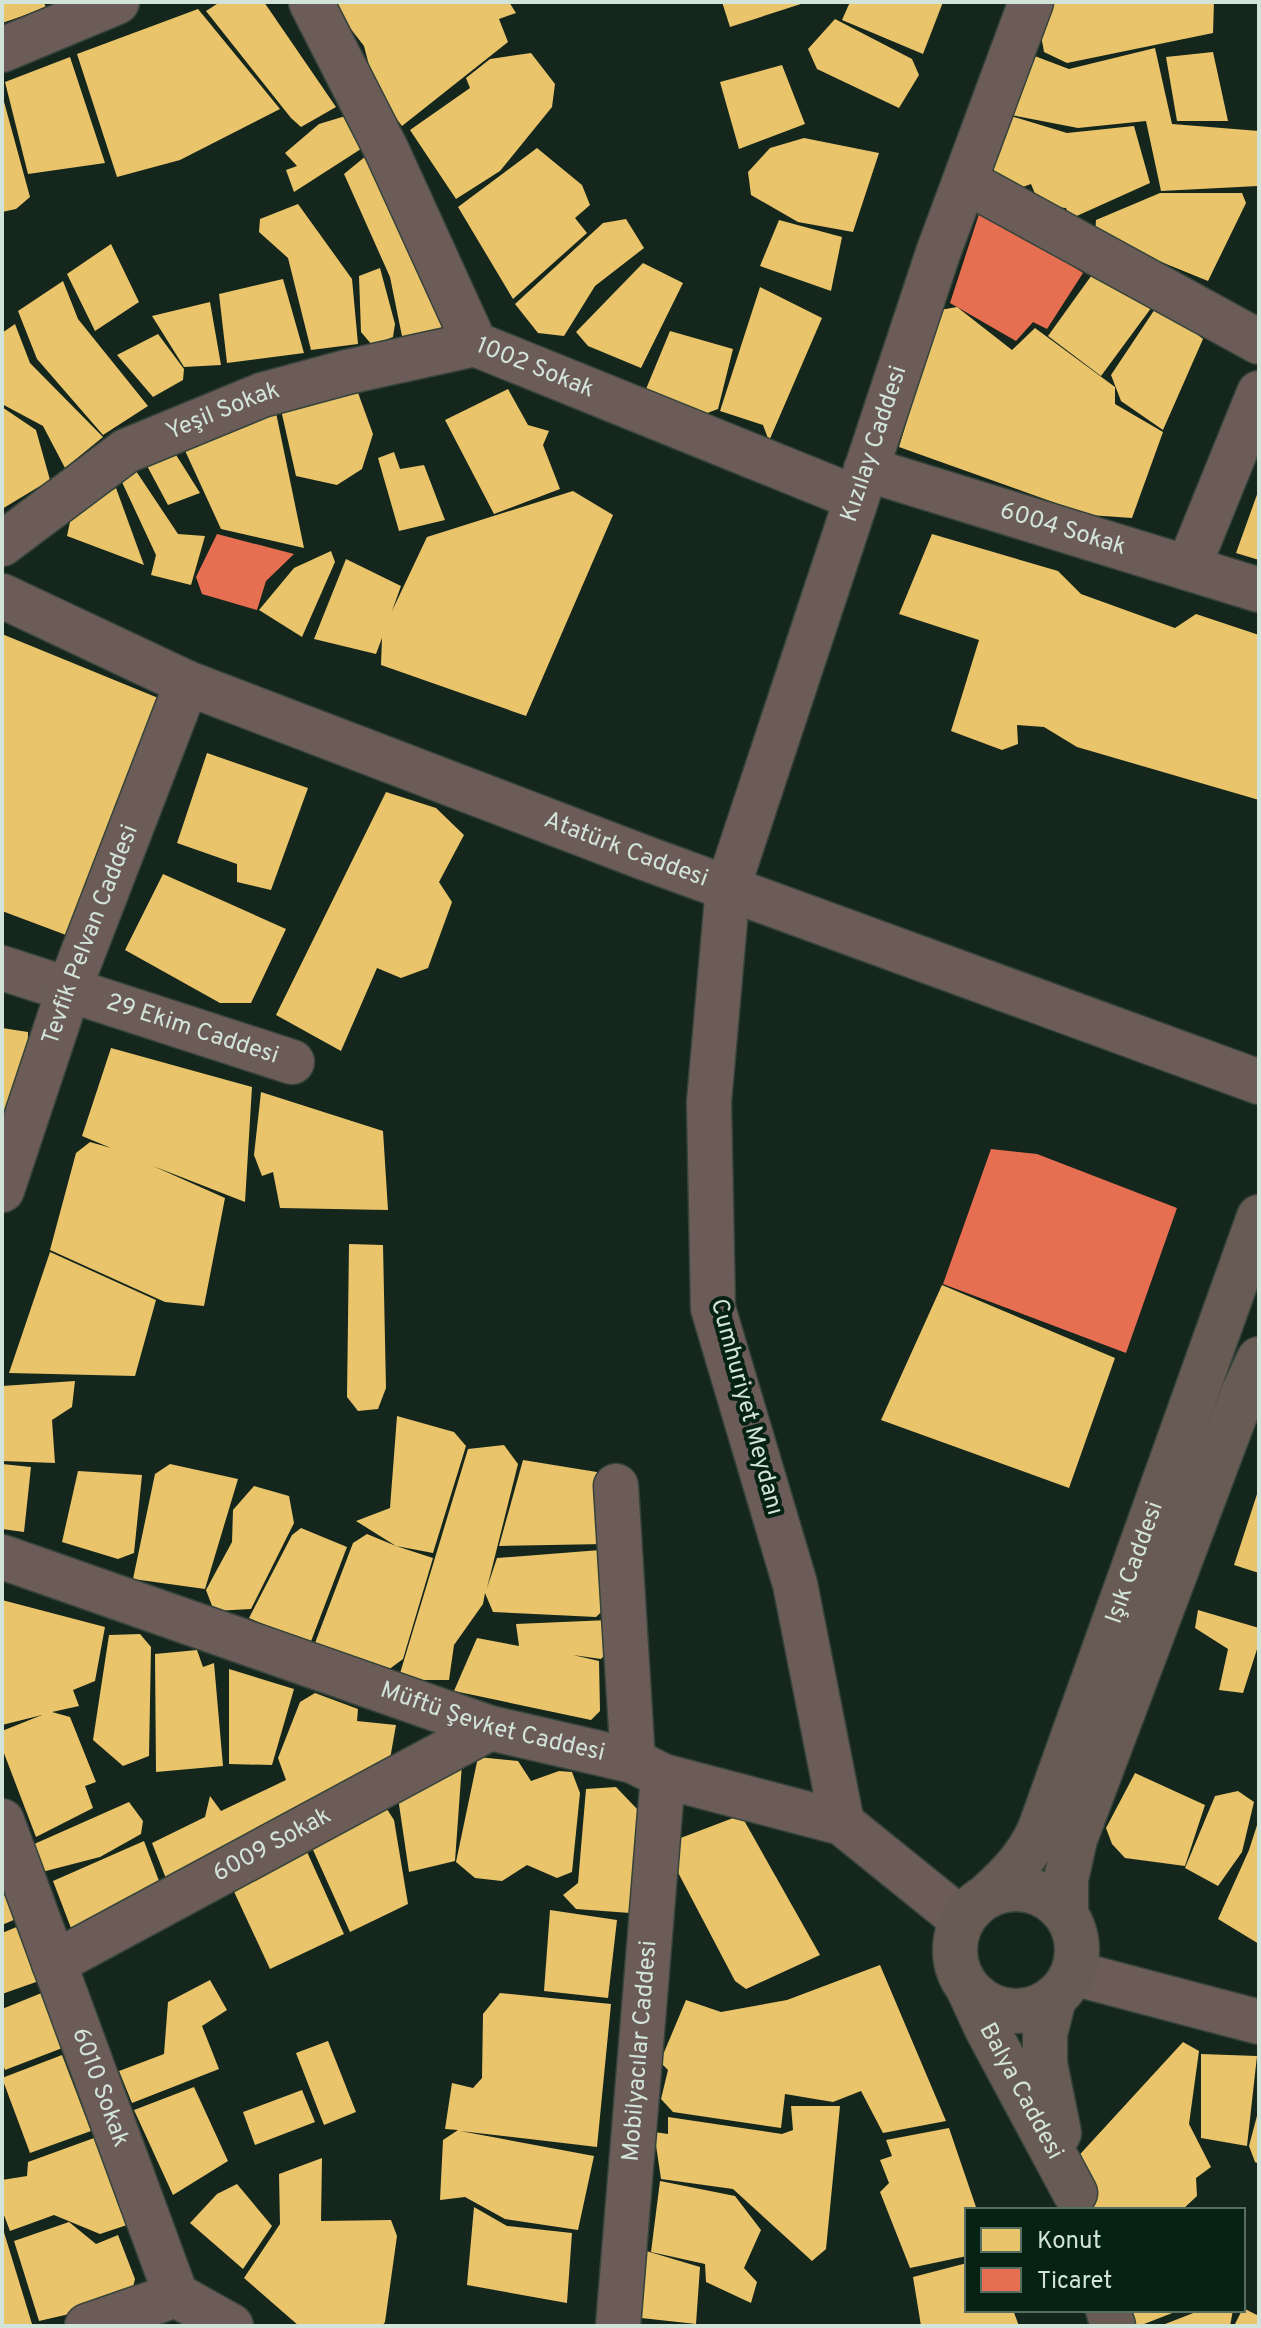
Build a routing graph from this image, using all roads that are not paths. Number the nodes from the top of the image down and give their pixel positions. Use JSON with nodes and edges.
{"nodes":[{"id":1,"x":117,"y":2,"type":"edge"},
{"id":2,"x":311,"y":2,"type":"edge"},
{"id":3,"x":1031,"y":2,"type":"edge"},
{"id":4,"x":2,"y":50,"type":"edge"},
{"id":5,"x":965,"y":181,"type":"junction"},
{"id":6,"x":1259,"y":342,"type":"edge"},
{"id":7,"x":475,"y":344,"type":"junction"},
{"id":8,"x":1259,"y":393,"type":"edge"},
{"id":9,"x":861,"y":483,"type":"junction"},
{"id":10,"x":2,"y":544,"type":"edge"},
{"id":11,"x":1188,"y":568,"type":"junction"},
{"id":12,"x":1259,"y":590,"type":"edge"},
{"id":13,"x":2,"y":596,"type":"edge"},
{"id":14,"x":187,"y":683,"type":"junction"},
{"id":15,"x":728,"y":887,"type":"junction"},
{"id":16,"x":2,"y":968,"type":"edge"},
{"id":17,"x":69,"y":989,"type":"junction"},
{"id":18,"x":292,"y":1062,"type":"dead end"},
{"id":19,"x":1259,"y":1082,"type":"edge"},
{"id":20,"x":2,"y":1190,"type":"edge"},
{"id":21,"x":1259,"y":1217,"type":"edge"},
{"id":22,"x":1254,"y":1383,"type":"edge"},
{"id":23,"x":616,"y":1486,"type":"dead end"},
{"id":24,"x":2,"y":1557,"type":"edge"},
{"id":25,"x":490,"y":1728,"type":"junction"},
{"id":26,"x":648,"y":1769,"type":"junction"},
{"id":27,"x":2,"y":1821,"type":"edge"},
{"id":28,"x":842,"y":1823,"type":"junction"},
{"id":29,"x":975,"y":1907,"type":"junction"},
{"id":30,"x":1066,"y":1914,"type":"junction"},
{"id":31,"x":54,"y":1963,"type":"junction"},
{"id":32,"x":1063,"y":1986,"type":"junction"},
{"id":33,"x":969,"y":1990,"type":"junction"},
{"id":34,"x":1259,"y":2022,"type":"edge"},
{"id":35,"x":1078,"y":2201,"type":"edge"},
{"id":36,"x":176,"y":2295,"type":"junction"},
{"id":37,"x":87,"y":2326,"type":"edge"},
{"id":38,"x":231,"y":2326,"type":"edge"},
{"id":39,"x":618,"y":2326,"type":"edge"}],
"edges":[{"from":1,"to":4,"type":"street"},
{"from":2,"to":7,"type":"street","name":"1002 Sokak"},
{"from":3,"to":5,"type":"street","name":"Kızılay Caddesi"},
{"from":5,"to":6,"type":"street"},
{"from":5,"to":9,"type":"street","name":"Kızılay Caddesi"},
{"from":7,"to":9,"type":"street","name":"1002 Sokak"},
{"from":7,"to":10,"type":"street","name":"Yeşil Sokak"},
{"from":8,"to":11,"type":"street"},
{"from":9,"to":11,"type":"street","name":"6004 Sokak"},
{"from":9,"to":15,"type":"street","name":"Kızılay Caddesi"},
{"from":11,"to":12,"type":"street","name":"6004 Sokak"},
{"from":13,"to":14,"type":"street","name":"Atatürk Caddesi"},
{"from":14,"to":15,"type":"street","name":"Atatürk Caddesi"},
{"from":14,"to":17,"type":"street","name":"Tevfik Pelvan Caddesi"},
{"from":15,"to":19,"type":"street","name":"Atatürk Caddesi"},
{"from":15,"to":28,"type":"street","name":"Cumhuriyet Meydanı"},
{"from":16,"to":17,"type":"street","name":"29 Ekim Caddesi"},
{"from":17,"to":18,"type":"street","name":"29 Ekim Caddesi"},
{"from":17,"to":20,"type":"street","name":"Tevfik Pelvan Caddesi"},
{"from":21,"to":29,"type":"main road","name":"Işık Caddesi"},
{"from":22,"to":30,"type":"main road","name":"Işık Caddesi"},
{"from":23,"to":26,"type":"street"},
{"from":24,"to":25,"type":"street","name":"Müftü Şevket Caddesi"},
{"from":25,"to":26,"type":"street","name":"Müftü Şevket Caddesi"},
{"from":25,"to":31,"type":"street","name":"6009 Sokak"},
{"from":26,"to":28,"type":"street","name":"Müftü Şevket Caddesi"},
{"from":26,"to":39,"type":"street","name":"Mobilyacılar Caddesi"},
{"from":27,"to":31,"type":"street","name":"6010 Sokak"},
{"from":28,"to":29,"type":"street","name":"Müftü Şevket Caddesi"},
{"from":29,"to":30,"type":"main road"},
{"from":29,"to":33,"type":"main road"},
{"from":30,"to":32,"type":"main road"},
{"from":31,"to":36,"type":"street","name":"6010 Sokak"},
{"from":32,"to":33,"type":"main road"},
{"from":32,"to":34,"type":"street"},
{"from":32,"to":35,"type":"main road","name":"Balya Caddesi"},
{"from":33,"to":35,"type":"main road","name":"Balya Caddesi"},
{"from":36,"to":37,"type":"street"},
{"from":36,"to":38,"type":"street"}]}
